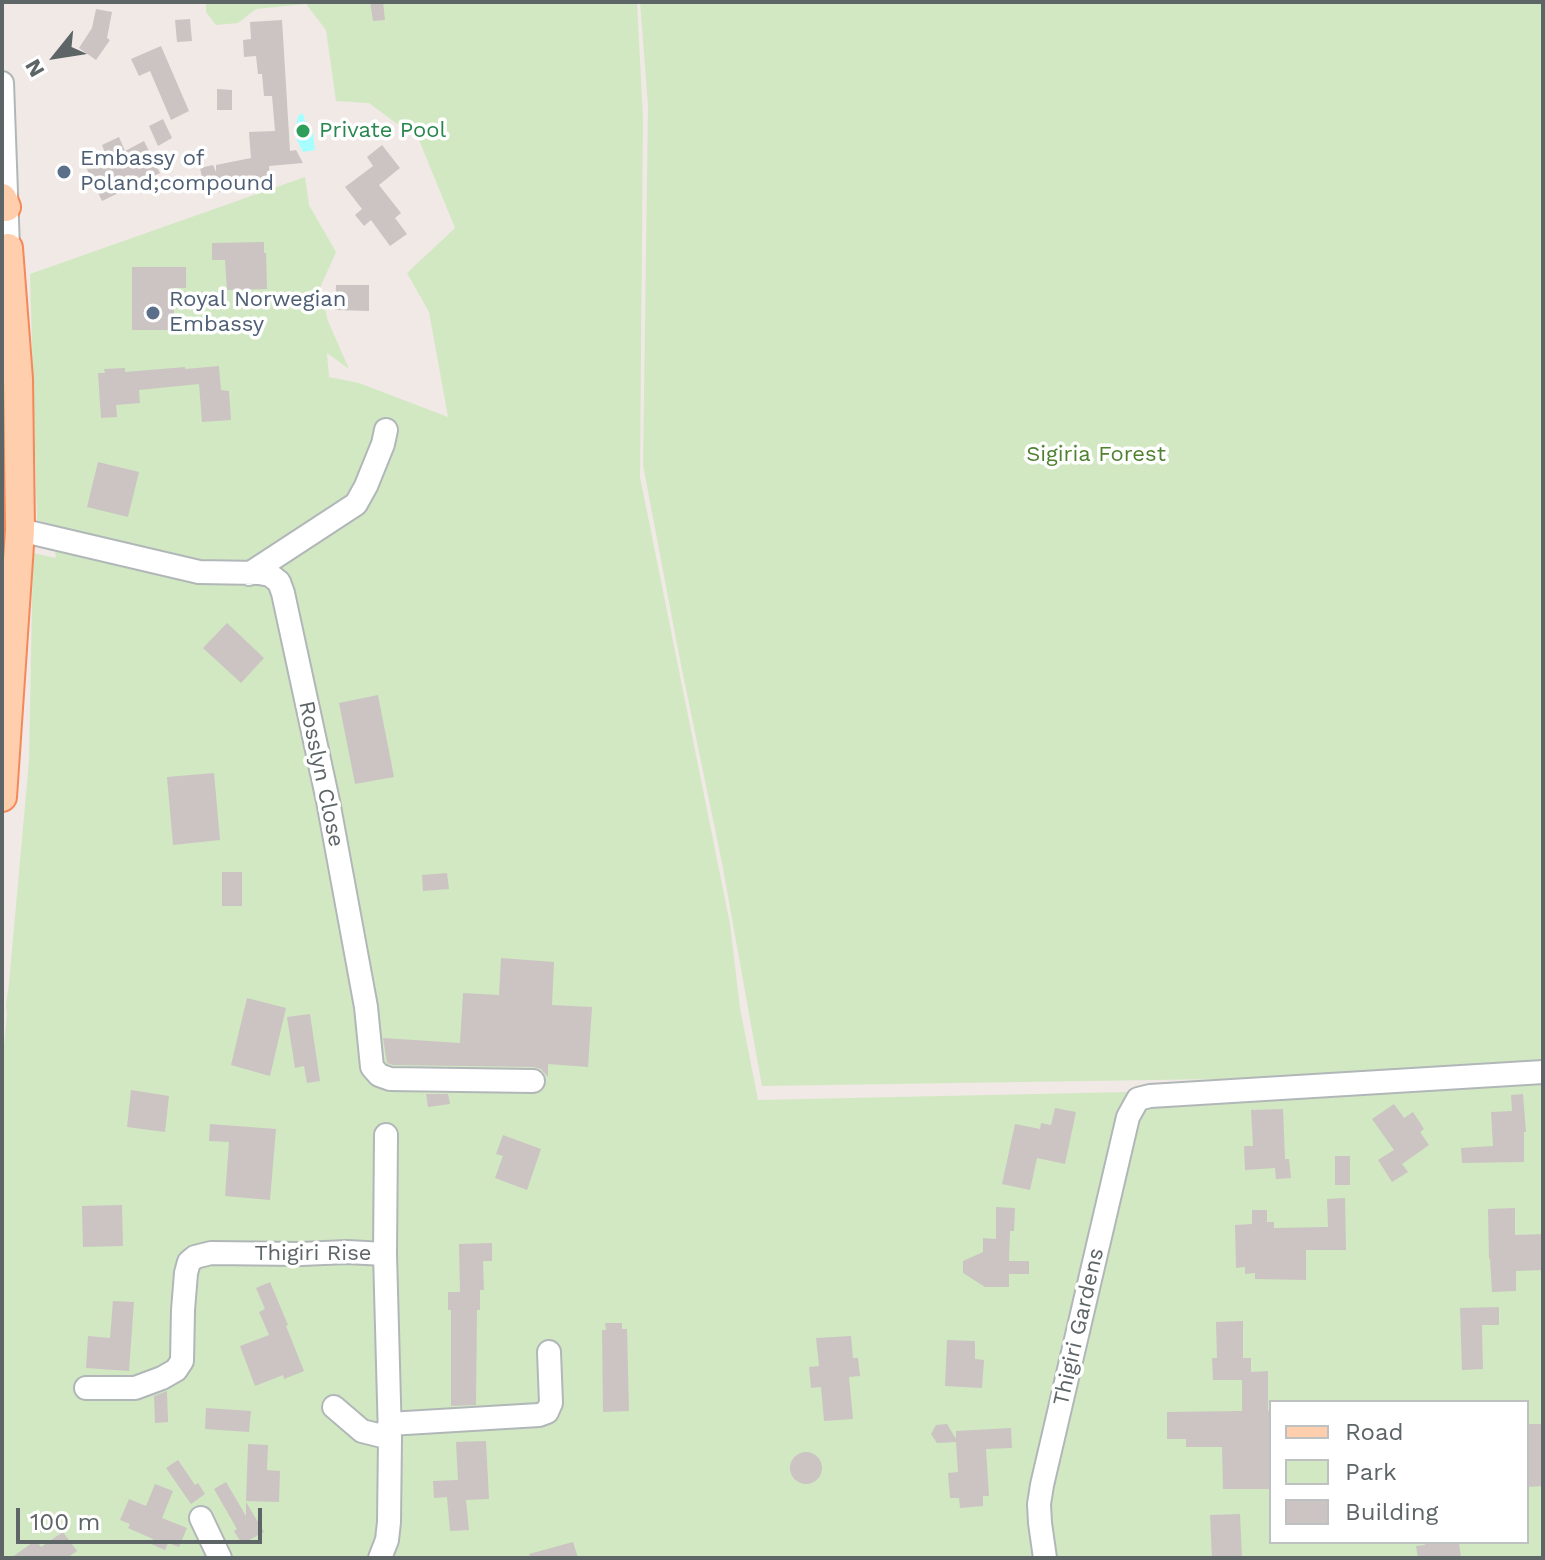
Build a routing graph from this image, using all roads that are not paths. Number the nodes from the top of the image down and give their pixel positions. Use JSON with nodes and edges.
{"nodes":[{"id":1,"x":2,"y":83,"type":"edge"},
{"id":2,"x":4,"y":203,"type":"edge"},
{"id":3,"x":8,"y":248,"type":"joint"},
{"id":4,"x":10,"y":382,"type":"edge"},
{"id":5,"x":386,"y":430,"type":"dead end"},
{"id":6,"x":20,"y":530,"type":"junction"},
{"id":7,"x":249,"y":574,"type":"junction"},
{"id":8,"x":2,"y":797,"type":"edge"},
{"id":9,"x":1543,"y":1072,"type":"edge"},
{"id":10,"x":533,"y":1081,"type":"dead end"},
{"id":11,"x":386,"y":1135,"type":"dead end"},
{"id":12,"x":385,"y":1254,"type":"junction"},
{"id":13,"x":549,"y":1352,"type":"dead end"},
{"id":14,"x":86,"y":1388,"type":"dead end"},
{"id":15,"x":334,"y":1407,"type":"dead end"},
{"id":16,"x":390,"y":1431,"type":"junction"},
{"id":17,"x":201,"y":1518,"type":"dead end"},
{"id":18,"x":220,"y":1558,"type":"edge"},
{"id":19,"x":380,"y":1558,"type":"edge"},
{"id":20,"x":1045,"y":1558,"type":"edge"}],
"edges":[{"from":1,"to":2,"type":"street"},
{"from":2,"to":3,"type":"street"},
{"from":3,"to":4,"type":"main road"},
{"from":4,"to":6,"type":"main road"},
{"from":5,"to":7,"type":"street"},
{"from":6,"to":7,"type":"street","name":"Rosslyn Close"},
{"from":6,"to":8,"type":"main road"},
{"from":7,"to":10,"type":"street","name":"Rosslyn Close"},
{"from":9,"to":20,"type":"street","name":"Thigiri Gardens"},
{"from":11,"to":12,"type":"street"},
{"from":12,"to":14,"type":"street","name":"Thigiri Rise"},
{"from":12,"to":16,"type":"street","name":"Thigiri Rise"},
{"from":13,"to":16,"type":"street"},
{"from":15,"to":16,"type":"street"},
{"from":16,"to":19,"type":"street","name":"Thigiri Rise"},
{"from":17,"to":18,"type":"street"}]}
